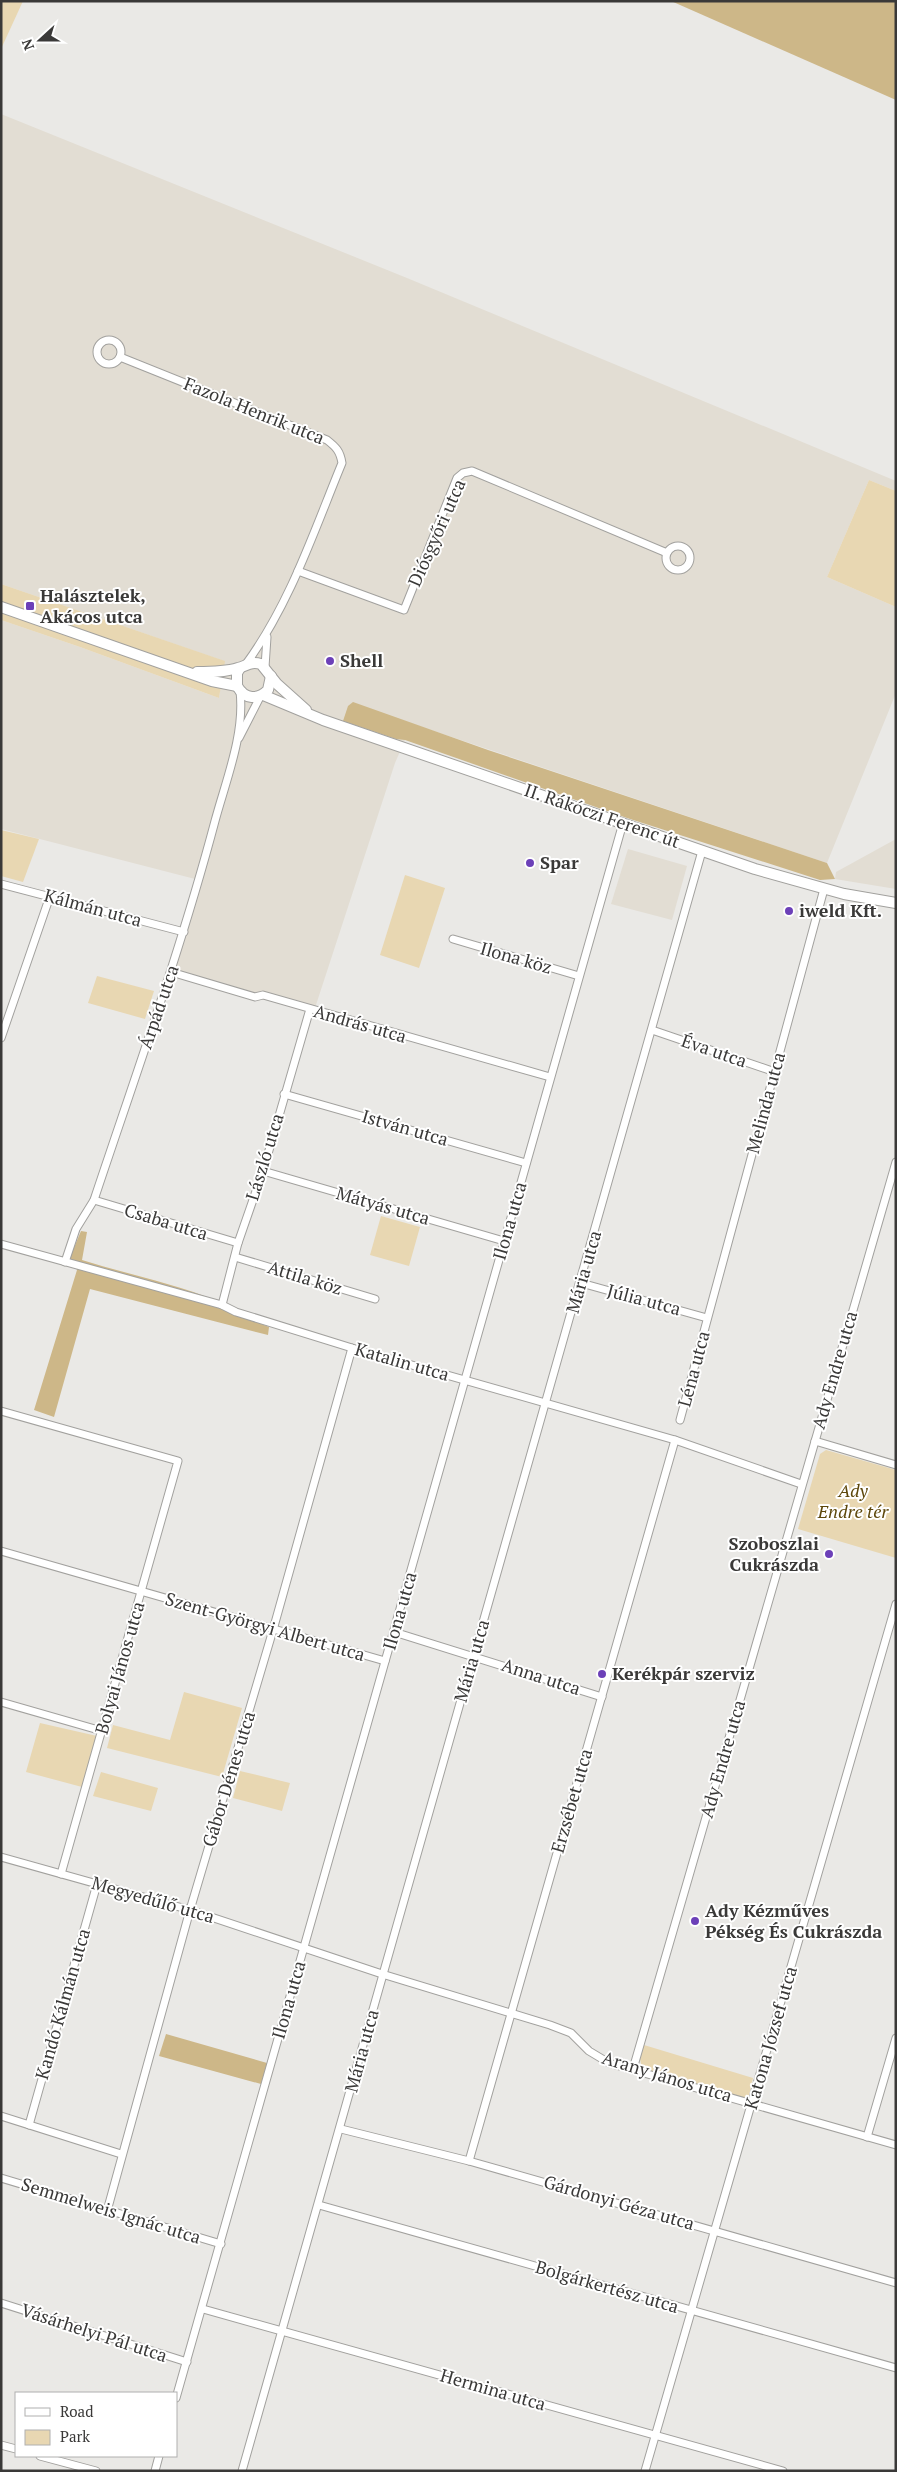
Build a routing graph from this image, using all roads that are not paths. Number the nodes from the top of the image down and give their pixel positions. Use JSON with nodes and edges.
{"nodes":[{"id":1,"x":120,"y":357,"type":"dead end"},
{"id":2,"x":668,"y":553,"type":"dead end"},
{"id":3,"x":298,"y":571,"type":"junction"},
{"id":4,"x":1,"y":607,"type":"edge"},
{"id":5,"x":267,"y":634,"type":"junction"},
{"id":6,"x":243,"y":666,"type":"junction"},
{"id":7,"x":268,"y":671,"type":"junction"},
{"id":8,"x":189,"y":672,"type":"junction"},
{"id":9,"x":238,"y":689,"type":"junction"},
{"id":10,"x":261,"y":696,"type":"junction"},
{"id":11,"x":312,"y":715,"type":"junction"},
{"id":12,"x":236,"y":745,"type":"junction"},
{"id":13,"x":623,"y":823,"type":"junction"},
{"id":14,"x":702,"y":851,"type":"junction"},
{"id":15,"x":1,"y":884,"type":"edge"},
{"id":16,"x":824,"y":889,"type":"junction"},
{"id":17,"x":50,"y":896,"type":"junction"},
{"id":18,"x":896,"y":903,"type":"edge"},
{"id":19,"x":184,"y":932,"type":"junction"},
{"id":20,"x":453,"y":940,"type":"dead end"},
{"id":21,"x":171,"y":972,"type":"junction"},
{"id":22,"x":579,"y":976,"type":"junction"},
{"id":23,"x":310,"y":1010,"type":"junction"},
{"id":24,"x":652,"y":1030,"type":"junction"},
{"id":25,"x":1,"y":1038,"type":"edge"},
{"id":26,"x":775,"y":1072,"type":"junction"},
{"id":27,"x":550,"y":1077,"type":"junction"},
{"id":28,"x":284,"y":1094,"type":"junction"},
{"id":29,"x":896,"y":1162,"type":"edge"},
{"id":30,"x":526,"y":1163,"type":"junction"},
{"id":31,"x":263,"y":1172,"type":"junction"},
{"id":32,"x":94,"y":1200,"type":"junction"},
{"id":33,"x":504,"y":1242,"type":"junction"},
{"id":34,"x":238,"y":1243,"type":"junction"},
{"id":35,"x":1,"y":1244,"type":"edge"},
{"id":36,"x":235,"y":1257,"type":"junction"},
{"id":37,"x":65,"y":1262,"type":"junction"},
{"id":38,"x":581,"y":1283,"type":"junction"},
{"id":39,"x":375,"y":1299,"type":"dead end"},
{"id":40,"x":222,"y":1305,"type":"junction"},
{"id":41,"x":707,"y":1318,"type":"junction"},
{"id":42,"x":352,"y":1348,"type":"junction"},
{"id":43,"x":466,"y":1380,"type":"junction"},
{"id":44,"x":546,"y":1403,"type":"junction"},
{"id":45,"x":1,"y":1411,"type":"edge"},
{"id":46,"x":680,"y":1420,"type":"dead end"},
{"id":47,"x":675,"y":1440,"type":"junction"},
{"id":48,"x":815,"y":1441,"type":"junction"},
{"id":49,"x":896,"y":1465,"type":"edge"},
{"id":50,"x":801,"y":1484,"type":"junction"},
{"id":51,"x":1,"y":1551,"type":"edge"},
{"id":52,"x":142,"y":1592,"type":"junction"},
{"id":53,"x":896,"y":1604,"type":"edge"},
{"id":54,"x":273,"y":1630,"type":"junction"},
{"id":55,"x":394,"y":1632,"type":"junction"},
{"id":56,"x":473,"y":1655,"type":"junction"},
{"id":57,"x":385,"y":1661,"type":"junction"},
{"id":58,"x":602,"y":1697,"type":"junction"},
{"id":59,"x":1,"y":1702,"type":"edge"},
{"id":60,"x":102,"y":1731,"type":"junction"},
{"id":61,"x":2,"y":1859,"type":"edge"},
{"id":62,"x":61,"y":1874,"type":"junction"},
{"id":63,"x":97,"y":1884,"type":"junction"},
{"id":64,"x":190,"y":1910,"type":"junction"},
{"id":65,"x":303,"y":1949,"type":"junction"},
{"id":66,"x":382,"y":1974,"type":"junction"},
{"id":67,"x":513,"y":2014,"type":"junction"},
{"id":68,"x":896,"y":2038,"type":"edge"},
{"id":69,"x":633,"y":2068,"type":"junction"},
{"id":70,"x":752,"y":2104,"type":"junction"},
{"id":71,"x":1,"y":2116,"type":"edge"},
{"id":72,"x":29,"y":2125,"type":"junction"},
{"id":73,"x":341,"y":2128,"type":"junction"},
{"id":74,"x":867,"y":2137,"type":"junction"},
{"id":75,"x":896,"y":2145,"type":"edge"},
{"id":76,"x":121,"y":2154,"type":"junction"},
{"id":77,"x":469,"y":2161,"type":"junction"},
{"id":78,"x":1,"y":2178,"type":"edge"},
{"id":79,"x":319,"y":2205,"type":"junction"},
{"id":80,"x":107,"y":2211,"type":"junction"},
{"id":81,"x":715,"y":2230,"type":"junction"},
{"id":82,"x":221,"y":2244,"type":"junction"},
{"id":83,"x":896,"y":2283,"type":"edge"},
{"id":84,"x":1,"y":2303,"type":"edge"},
{"id":85,"x":203,"y":2309,"type":"junction"},
{"id":86,"x":691,"y":2311,"type":"junction"},
{"id":87,"x":283,"y":2331,"type":"junction"},
{"id":88,"x":187,"y":2362,"type":"junction"},
{"id":89,"x":896,"y":2368,"type":"edge"},
{"id":90,"x":178,"y":2392,"type":"edge"},
{"id":91,"x":655,"y":2435,"type":"junction"},
{"id":92,"x":1,"y":2445,"type":"edge"},
{"id":93,"x":15,"y":2449,"type":"edge"},
{"id":94,"x":44,"y":2457,"type":"edge"},
{"id":95,"x":159,"y":2457,"type":"edge"},
{"id":96,"x":96,"y":2471,"type":"edge"},
{"id":97,"x":155,"y":2471,"type":"edge"},
{"id":98,"x":242,"y":2471,"type":"edge"},
{"id":99,"x":645,"y":2471,"type":"edge"},
{"id":100,"x":782,"y":2471,"type":"edge"}],
"edges":[{"from":1,"to":3,"type":"street","name":"Fazola Henrik utca"},
{"from":2,"to":3,"type":"street","name":"Diósgyőri utca"},
{"from":3,"to":5,"type":"street","name":"Fazola Henrik utca"},
{"from":4,"to":8,"type":"main road","name":"II. Rákóczi Ferenc út"},
{"from":5,"to":6,"type":"street"},
{"from":5,"to":7,"type":"street"},
{"from":6,"to":7,"type":"main road","name":"II. Rákóczi Ferenc út"},
{"from":6,"to":8,"type":"main road","name":"II. Rákóczi Ferenc út"},
{"from":6,"to":9,"type":"main road"},
{"from":7,"to":10,"type":"main road"},
{"from":7,"to":11,"type":"main road","name":"II. Rákóczi Ferenc út"},
{"from":8,"to":9,"type":"main road","name":"II. Rákóczi Ferenc út"},
{"from":9,"to":10,"type":"main road","name":"II. Rákóczi Ferenc út"},
{"from":9,"to":12,"type":"street","name":"Árpád utca"},
{"from":10,"to":11,"type":"main road","name":"II. Rákóczi Ferenc út"},
{"from":10,"to":12,"type":"street","name":"Árpád utca"},
{"from":11,"to":13,"type":"main road","name":"II. Rákóczi Ferenc út"},
{"from":12,"to":19,"type":"street","name":"Árpád utca"},
{"from":13,"to":14,"type":"main road","name":"II. Rákóczi Ferenc út"},
{"from":13,"to":22,"type":"street","name":"Ilona utca"},
{"from":14,"to":16,"type":"main road","name":"II. Rákóczi Ferenc út"},
{"from":14,"to":24,"type":"street","name":"Mária utca"},
{"from":15,"to":17,"type":"street","name":"Kálmán utca"},
{"from":16,"to":18,"type":"main road","name":"II. Rákóczi Ferenc út"},
{"from":16,"to":26,"type":"street","name":"Melinda utca"},
{"from":17,"to":19,"type":"street","name":"Kálmán utca"},
{"from":17,"to":25,"type":"street"},
{"from":19,"to":21,"type":"street","name":"Árpád utca"},
{"from":20,"to":22,"type":"street","name":"Ilona köz"},
{"from":21,"to":23,"type":"street","name":"András utca"},
{"from":21,"to":32,"type":"street","name":"Árpád utca"},
{"from":22,"to":27,"type":"street","name":"Ilona utca"},
{"from":23,"to":27,"type":"street","name":"András utca"},
{"from":23,"to":28,"type":"street","name":"László utca"},
{"from":24,"to":26,"type":"street","name":"Éva utca"},
{"from":24,"to":38,"type":"street","name":"Mária utca"},
{"from":26,"to":41,"type":"street","name":"Melinda utca"},
{"from":27,"to":30,"type":"street","name":"Ilona utca"},
{"from":28,"to":30,"type":"street","name":"István utca"},
{"from":28,"to":31,"type":"street","name":"László utca"},
{"from":29,"to":48,"type":"street","name":"Ady Endre utca"},
{"from":30,"to":33,"type":"street","name":"Ilona utca"},
{"from":31,"to":33,"type":"street","name":"Mátyás utca"},
{"from":31,"to":34,"type":"street","name":"László utca"},
{"from":32,"to":34,"type":"street","name":"Csaba utca"},
{"from":32,"to":37,"type":"street","name":"Árpád utca"},
{"from":33,"to":43,"type":"street","name":"Ilona utca"},
{"from":34,"to":36,"type":"street","name":"László utca"},
{"from":35,"to":37,"type":"street","name":"Katalin utca"},
{"from":36,"to":39,"type":"street","name":"Attila köz"},
{"from":36,"to":40,"type":"street","name":"László utca"},
{"from":37,"to":40,"type":"street","name":"Katalin utca"},
{"from":38,"to":41,"type":"street","name":"Júlia utca"},
{"from":38,"to":44,"type":"street","name":"Mária utca"},
{"from":40,"to":42,"type":"street","name":"Katalin utca"},
{"from":41,"to":46,"type":"street","name":"Léna utca"},
{"from":42,"to":43,"type":"street","name":"Katalin utca"},
{"from":42,"to":54,"type":"street","name":"Gábor Dénes utca"},
{"from":43,"to":44,"type":"street","name":"Katalin utca"},
{"from":43,"to":55,"type":"street","name":"Ilona utca"},
{"from":44,"to":47,"type":"street","name":"Katalin utca"},
{"from":44,"to":56,"type":"street","name":"Mária utca"},
{"from":45,"to":52,"type":"street","name":"Bolyai János utca"},
{"from":47,"to":50,"type":"street","name":"Katalin utca"},
{"from":47,"to":58,"type":"street","name":"Erzsébet utca"},
{"from":48,"to":49,"type":"street"},
{"from":48,"to":50,"type":"street","name":"Ady Endre utca"},
{"from":50,"to":69,"type":"street","name":"Ady Endre utca"},
{"from":51,"to":52,"type":"street","name":"Szent-Györgyi Albert utca"},
{"from":52,"to":54,"type":"street","name":"Szent-Györgyi Albert utca"},
{"from":52,"to":60,"type":"street","name":"Bolyai János utca"},
{"from":53,"to":70,"type":"street","name":"Katona József utca"},
{"from":54,"to":57,"type":"street","name":"Szent-Györgyi Albert utca"},
{"from":54,"to":64,"type":"street","name":"Gábor Dénes utca"},
{"from":55,"to":56,"type":"street","name":"Anna utca"},
{"from":55,"to":57,"type":"street","name":"Ilona utca"},
{"from":56,"to":58,"type":"street","name":"Anna utca"},
{"from":56,"to":66,"type":"street","name":"Mária utca"},
{"from":57,"to":65,"type":"street","name":"Ilona utca"},
{"from":58,"to":67,"type":"street","name":"Erzsébet utca"},
{"from":59,"to":60,"type":"street"},
{"from":60,"to":62,"type":"street","name":"Bolyai János utca"},
{"from":61,"to":62,"type":"street","name":"Megyedűlő utca"},
{"from":62,"to":63,"type":"street","name":"Megyedűlő utca"},
{"from":63,"to":64,"type":"street","name":"Megyedűlő utca"},
{"from":63,"to":72,"type":"street","name":"Kandó Kálmán utca"},
{"from":64,"to":65,"type":"street","name":"Megyedűlő utca"},
{"from":64,"to":76,"type":"street","name":"Gábor Dénes utca"},
{"from":65,"to":66,"type":"street","name":"Arany János utca"},
{"from":65,"to":82,"type":"street","name":"Ilona utca"},
{"from":66,"to":67,"type":"street","name":"Arany János utca"},
{"from":66,"to":73,"type":"street","name":"Mária utca"},
{"from":67,"to":69,"type":"street","name":"Arany János utca"},
{"from":67,"to":77,"type":"street","name":"Erzsébet utca"},
{"from":68,"to":74,"type":"street"},
{"from":69,"to":70,"type":"street","name":"Arany János utca"},
{"from":70,"to":74,"type":"street","name":"Arany János utca"},
{"from":70,"to":81,"type":"street","name":"Katona József utca"},
{"from":71,"to":72,"type":"street"},
{"from":72,"to":76,"type":"street"},
{"from":73,"to":77,"type":"street","name":"Gárdonyi Géza utca"},
{"from":73,"to":79,"type":"street","name":"Mária utca"},
{"from":74,"to":75,"type":"street","name":"Arany János utca"},
{"from":76,"to":80,"type":"street","name":"Gábor Dénes utca"},
{"from":77,"to":81,"type":"street","name":"Gárdonyi Géza utca"},
{"from":78,"to":80,"type":"street","name":"Semmelweis Ignác utca"},
{"from":79,"to":86,"type":"street","name":"Bolgárkertész utca"},
{"from":79,"to":87,"type":"street","name":"Mária utca"},
{"from":80,"to":82,"type":"street","name":"Semmelweis Ignác utca"},
{"from":81,"to":83,"type":"street","name":"Gárdonyi Géza utca"},
{"from":81,"to":86,"type":"street","name":"Katona József utca"},
{"from":82,"to":85,"type":"street","name":"Ilona utca"},
{"from":84,"to":88,"type":"street","name":"Vásárhelyi Pál utca"},
{"from":85,"to":87,"type":"street","name":"Hermina utca"},
{"from":85,"to":88,"type":"street","name":"Ilona utca"},
{"from":86,"to":89,"type":"street","name":"Bolgárkertész utca"},
{"from":86,"to":91,"type":"street","name":"Katona József utca"},
{"from":87,"to":91,"type":"street","name":"Hermina utca"},
{"from":87,"to":98,"type":"street","name":"Mária utca"},
{"from":88,"to":90,"type":"street","name":"Ilona utca"},
{"from":91,"to":99,"type":"street","name":"Katona József utca"},
{"from":91,"to":100,"type":"street","name":"Hermina utca"},
{"from":92,"to":93,"type":"street"},
{"from":94,"to":96,"type":"street"},
{"from":95,"to":97,"type":"street"}]}
